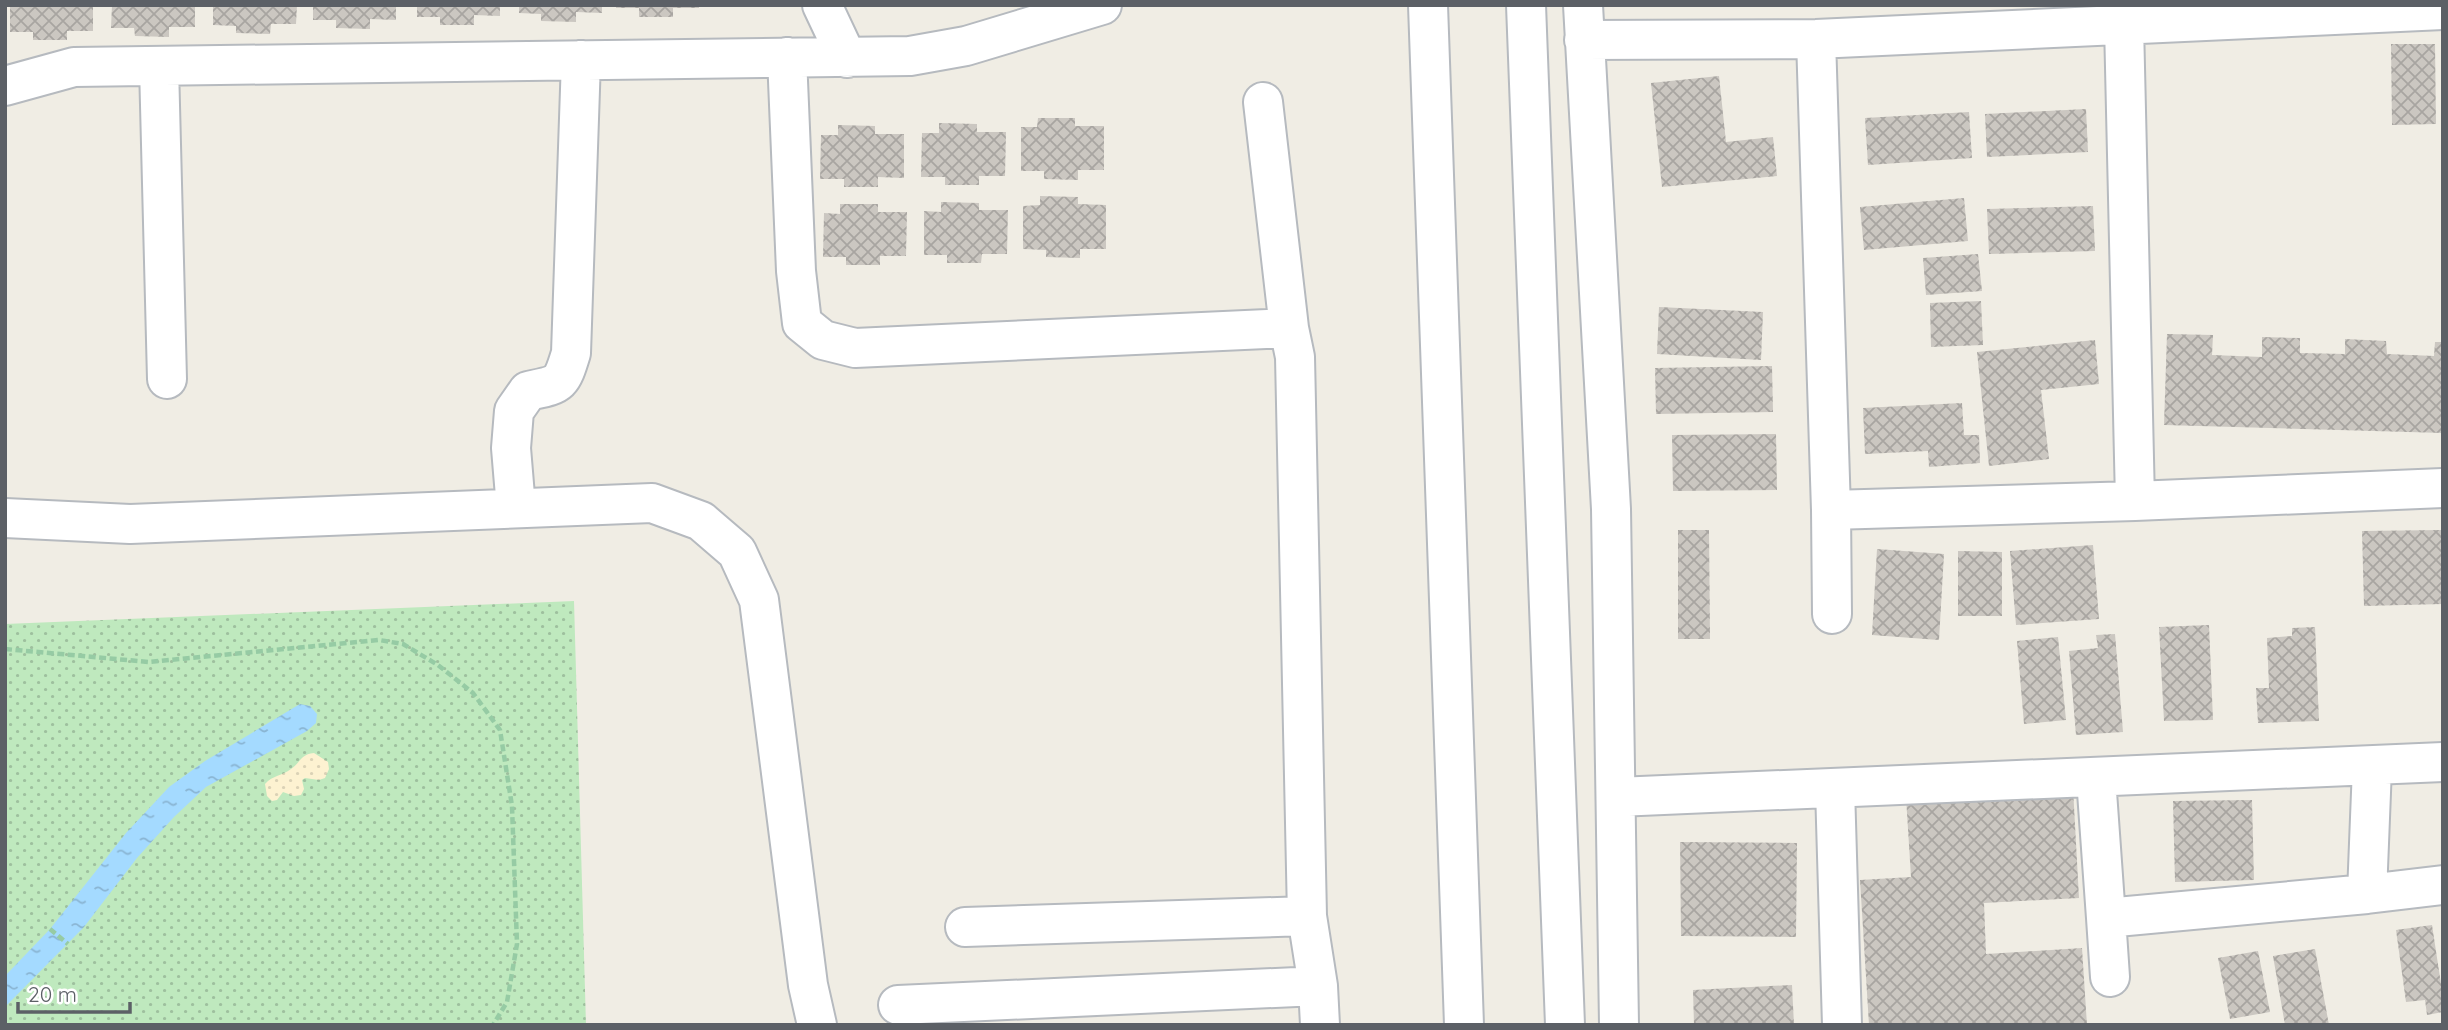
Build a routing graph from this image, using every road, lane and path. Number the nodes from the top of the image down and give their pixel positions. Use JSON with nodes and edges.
{"nodes":[{"id":1,"x":822,"y":5,"type":"edge"},
{"id":2,"x":1102,"y":5,"type":"edge"},
{"id":3,"x":1428,"y":5,"type":"edge"},
{"id":4,"x":1526,"y":5,"type":"edge"},
{"id":5,"x":2443,"y":10,"type":"edge"},
{"id":6,"x":1584,"y":23,"type":"edge"},
{"id":7,"x":2124,"y":24,"type":"junction"},
{"id":8,"x":1816,"y":39,"type":"junction"},
{"id":9,"x":787,"y":57,"type":"junction"},
{"id":10,"x":847,"y":58,"type":"junction"},
{"id":11,"x":580,"y":60,"type":"junction"},
{"id":12,"x":159,"y":66,"type":"junction"},
{"id":13,"x":5,"y":86,"type":"edge"},
{"id":14,"x":1264,"y":102,"type":"dead end"},
{"id":15,"x":1289,"y":328,"type":"junction"},
{"id":16,"x":167,"y":379,"type":"dead end"},
{"id":17,"x":2443,"y":488,"type":"edge"},
{"id":18,"x":2135,"y":501,"type":"junction"},
{"id":19,"x":516,"y":508,"type":"junction"},
{"id":20,"x":1831,"y":510,"type":"junction"},
{"id":21,"x":5,"y":518,"type":"edge"},
{"id":22,"x":1832,"y":614,"type":"dead end"},
{"id":23,"x":5,"y":649,"type":"edge"},
{"id":24,"x":2443,"y":762,"type":"edge"},
{"id":25,"x":2372,"y":767,"type":"junction"},
{"id":26,"x":2096,"y":778,"type":"junction"},
{"id":27,"x":1835,"y":788,"type":"junction"},
{"id":28,"x":1616,"y":797,"type":"junction"},
{"id":29,"x":2443,"y":885,"type":"edge"},
{"id":30,"x":2367,"y":894,"type":"junction"},
{"id":31,"x":1307,"y":916,"type":"junction"},
{"id":32,"x":2106,"y":918,"type":"junction"},
{"id":33,"x":965,"y":927,"type":"dead end"},
{"id":34,"x":50,"y":929,"type":"dead end"},
{"id":35,"x":68,"y":944,"type":"dead end"},
{"id":36,"x":2110,"y":977,"type":"dead end"},
{"id":37,"x":1318,"y":986,"type":"junction"},
{"id":38,"x":898,"y":1005,"type":"dead end"},
{"id":39,"x":493,"y":1025,"type":"edge"},
{"id":40,"x":817,"y":1025,"type":"edge"},
{"id":41,"x":1320,"y":1025,"type":"edge"},
{"id":42,"x":1464,"y":1025,"type":"edge"},
{"id":43,"x":1565,"y":1025,"type":"edge"},
{"id":44,"x":1619,"y":1025,"type":"edge"},
{"id":45,"x":1842,"y":1025,"type":"edge"}],
"edges":[{"from":1,"to":10,"type":"street"},
{"from":2,"to":10,"type":"street"},
{"from":3,"to":42,"type":"street"},
{"from":4,"to":43,"type":"street"},
{"from":5,"to":7,"type":"street"},
{"from":6,"to":8,"type":"street"},
{"from":6,"to":28,"type":"street"},
{"from":7,"to":8,"type":"street"},
{"from":7,"to":18,"type":"street"},
{"from":8,"to":20,"type":"street"},
{"from":9,"to":10,"type":"street"},
{"from":9,"to":11,"type":"street"},
{"from":9,"to":15,"type":"street"},
{"from":11,"to":12,"type":"street"},
{"from":11,"to":19,"type":"street"},
{"from":12,"to":13,"type":"street"},
{"from":12,"to":16,"type":"street"},
{"from":14,"to":15,"type":"street"},
{"from":15,"to":31,"type":"street"},
{"from":17,"to":18,"type":"street"},
{"from":18,"to":20,"type":"street"},
{"from":19,"to":21,"type":"street"},
{"from":19,"to":40,"type":"street"},
{"from":20,"to":22,"type":"street"},
{"from":23,"to":39,"type":"path"},
{"from":24,"to":25,"type":"street"},
{"from":25,"to":26,"type":"street"},
{"from":25,"to":30,"type":"street"},
{"from":26,"to":27,"type":"street"},
{"from":26,"to":32,"type":"street"},
{"from":27,"to":28,"type":"street"},
{"from":27,"to":45,"type":"street"},
{"from":28,"to":44,"type":"street"},
{"from":29,"to":30,"type":"street"},
{"from":30,"to":32,"type":"street"},
{"from":31,"to":33,"type":"street"},
{"from":31,"to":37,"type":"street"},
{"from":32,"to":36,"type":"street"},
{"from":34,"to":35,"type":"path"},
{"from":37,"to":38,"type":"street"},
{"from":37,"to":41,"type":"street"}]}
